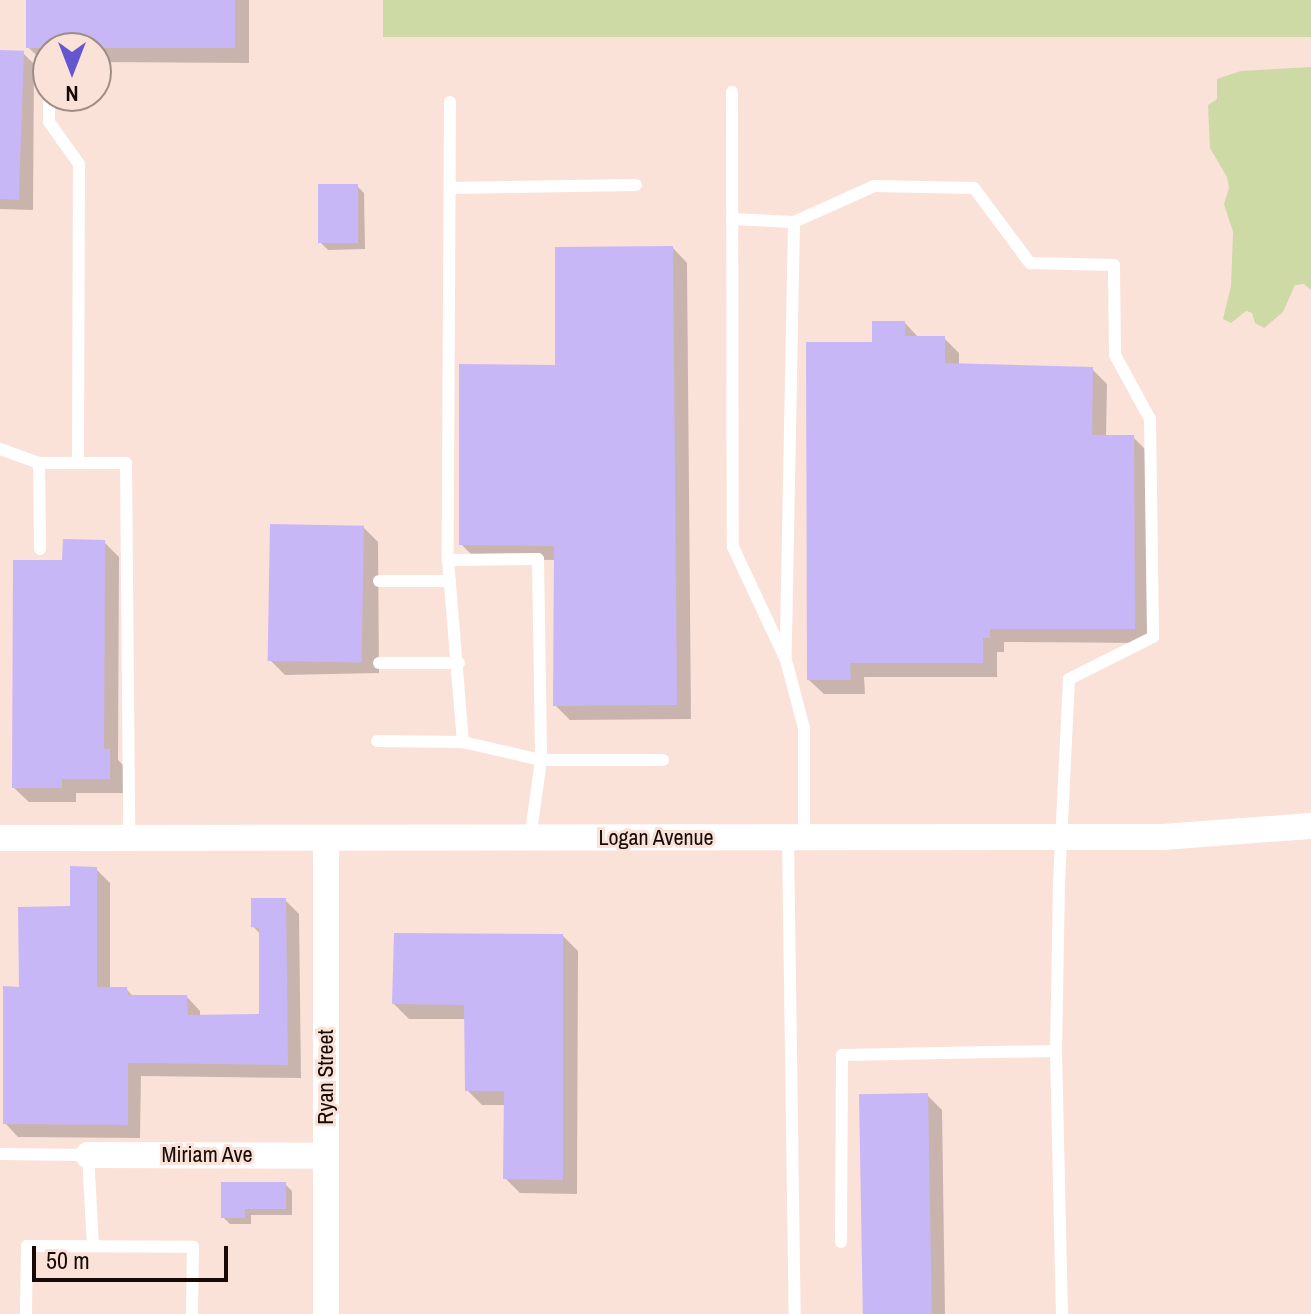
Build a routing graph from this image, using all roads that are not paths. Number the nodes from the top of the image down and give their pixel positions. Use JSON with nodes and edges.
{"nodes":[{"id":1,"x":732,"y":92,"type":"dead end"},
{"id":2,"x":450,"y":102,"type":"dead end"},
{"id":3,"x":49,"y":112,"type":"edge"},
{"id":4,"x":636,"y":185,"type":"dead end"},
{"id":5,"x":450,"y":188,"type":"junction"},
{"id":6,"x":732,"y":219,"type":"junction"},
{"id":7,"x":794,"y":222,"type":"junction"},
{"id":8,"x":0,"y":449,"type":"edge"},
{"id":9,"x":78,"y":461,"type":"junction"},
{"id":10,"x":39,"y":463,"type":"junction"},
{"id":11,"x":40,"y":549,"type":"dead end"},
{"id":12,"x":448,"y":560,"type":"junction"},
{"id":13,"x":379,"y":581,"type":"dead end"},
{"id":14,"x":450,"y":581,"type":"junction"},
{"id":15,"x":786,"y":660,"type":"junction"},
{"id":16,"x":379,"y":663,"type":"dead end"},
{"id":17,"x":459,"y":663,"type":"junction"},
{"id":18,"x":377,"y":741,"type":"dead end"},
{"id":19,"x":463,"y":742,"type":"junction"},
{"id":20,"x":541,"y":760,"type":"junction"},
{"id":21,"x":663,"y":760,"type":"dead end"},
{"id":22,"x":1311,"y":826,"type":"edge"},
{"id":23,"x":1063,"y":837,"type":"junction"},
{"id":24,"x":0,"y":838,"type":"edge"},
{"id":25,"x":796,"y":838,"type":"junction"},
{"id":26,"x":129,"y":839,"type":"junction"},
{"id":27,"x":326,"y":839,"type":"junction"},
{"id":28,"x":530,"y":839,"type":"junction"},
{"id":29,"x":1056,"y":1051,"type":"junction"},
{"id":30,"x":0,"y":1154,"type":"edge"},
{"id":31,"x":88,"y":1155,"type":"junction"},
{"id":32,"x":326,"y":1156,"type":"junction"},
{"id":33,"x":841,"y":1242,"type":"dead end"},
{"id":34,"x":93,"y":1246,"type":"junction"},
{"id":35,"x":26,"y":1314,"type":"edge"},
{"id":36,"x":192,"y":1314,"type":"edge"},
{"id":37,"x":326,"y":1314,"type":"edge"},
{"id":38,"x":795,"y":1314,"type":"edge"},
{"id":39,"x":1062,"y":1314,"type":"edge"}],
"edges":[{"from":1,"to":6,"type":"lane"},
{"from":2,"to":5,"type":"lane"},
{"from":3,"to":9,"type":"lane"},
{"from":4,"to":5,"type":"lane"},
{"from":5,"to":12,"type":"lane"},
{"from":6,"to":7,"type":"lane"},
{"from":6,"to":15,"type":"lane"},
{"from":7,"to":15,"type":"lane"},
{"from":7,"to":23,"type":"lane"},
{"from":8,"to":10,"type":"lane"},
{"from":9,"to":10,"type":"lane"},
{"from":9,"to":26,"type":"lane"},
{"from":10,"to":11,"type":"lane"},
{"from":12,"to":14,"type":"lane"},
{"from":12,"to":20,"type":"lane"},
{"from":13,"to":14,"type":"lane"},
{"from":14,"to":17,"type":"lane"},
{"from":15,"to":25,"type":"lane"},
{"from":16,"to":17,"type":"lane"},
{"from":17,"to":19,"type":"lane"},
{"from":18,"to":19,"type":"lane"},
{"from":19,"to":20,"type":"lane"},
{"from":20,"to":21,"type":"lane"},
{"from":20,"to":28,"type":"lane"},
{"from":22,"to":23,"type":"street","name":"Logan Avenue"},
{"from":23,"to":25,"type":"street","name":"Logan Avenue"},
{"from":23,"to":29,"type":"lane"},
{"from":24,"to":26,"type":"street","name":"Logan Avenue"},
{"from":25,"to":28,"type":"street","name":"Logan Avenue"},
{"from":25,"to":38,"type":"lane"},
{"from":26,"to":27,"type":"street","name":"Logan Avenue"},
{"from":27,"to":28,"type":"street","name":"Logan Avenue"},
{"from":27,"to":32,"type":"street","name":"Ryan Street"},
{"from":29,"to":33,"type":"lane"},
{"from":29,"to":39,"type":"lane"},
{"from":30,"to":31,"type":"lane"},
{"from":31,"to":32,"type":"street","name":"Miriam Ave"},
{"from":31,"to":34,"type":"lane"},
{"from":32,"to":37,"type":"street","name":"Ryan Street"},
{"from":34,"to":35,"type":"lane"},
{"from":34,"to":36,"type":"lane"}]}
